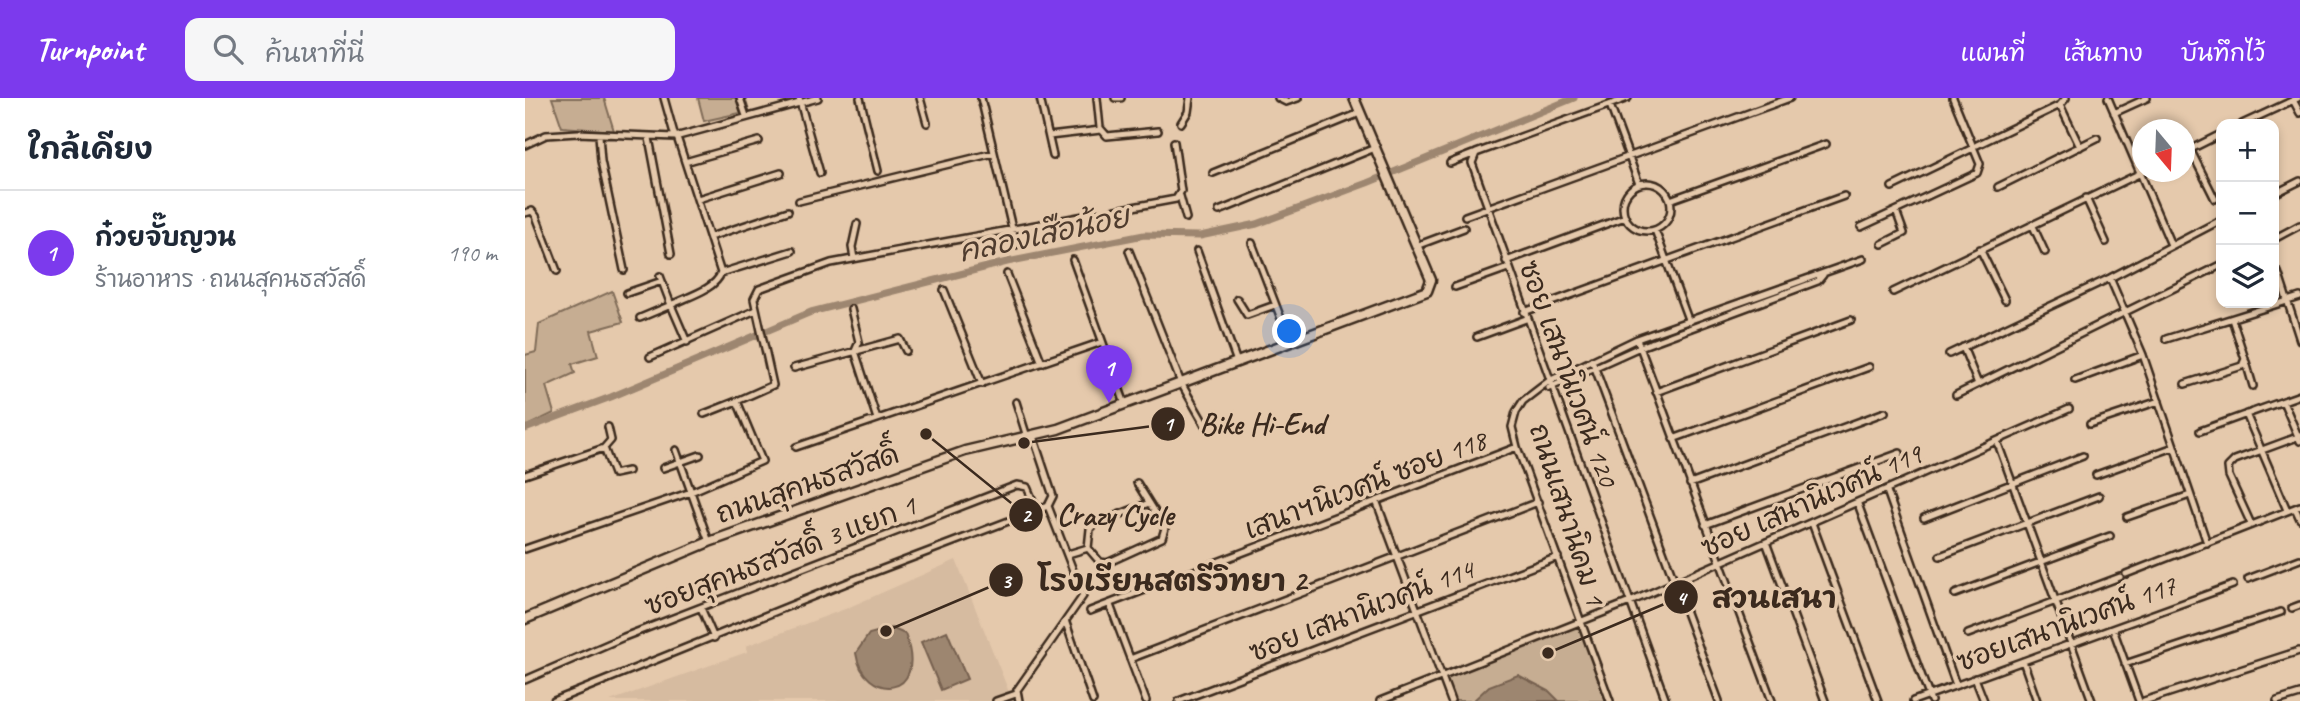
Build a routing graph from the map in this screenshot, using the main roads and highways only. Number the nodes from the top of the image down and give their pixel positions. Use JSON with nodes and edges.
{"nodes":[{"id":1,"x":1354,"y":98,"type":"edge"},
{"id":2,"x":525,"y":620,"type":"edge"}],
"edges":[{"from":1,"to":2,"type":"main road","name":"ถนนสุคนธสวัสดิ์"}]}
